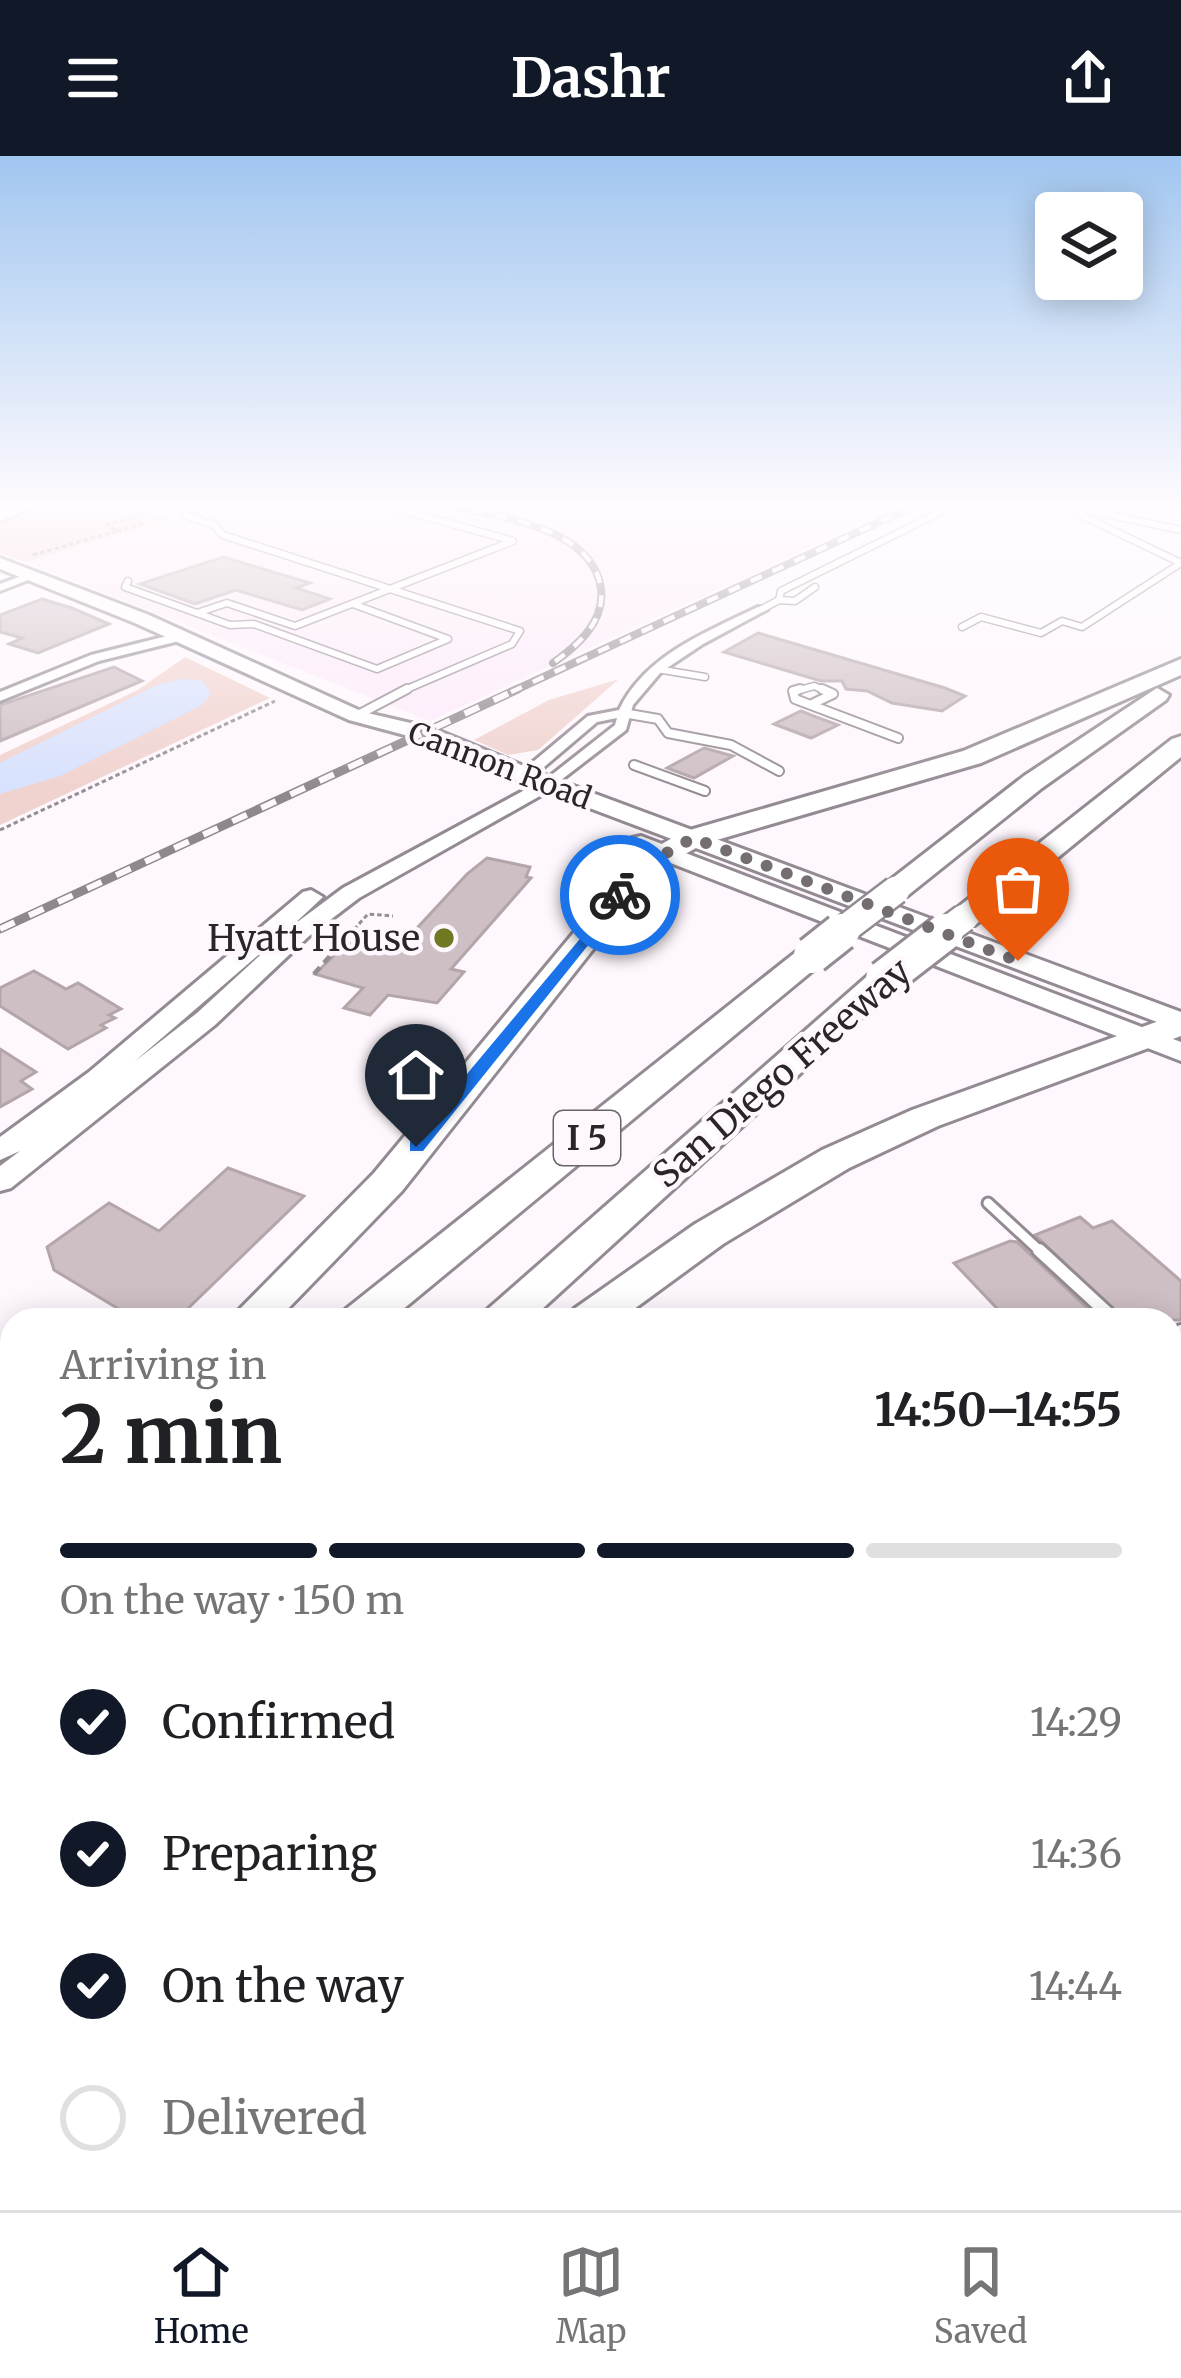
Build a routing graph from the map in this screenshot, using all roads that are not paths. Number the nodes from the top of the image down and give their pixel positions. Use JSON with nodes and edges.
{"nodes":[{"id":1,"x":93,"y":601,"type":"edge"},
{"id":2,"x":162,"y":601,"type":"edge"},
{"id":3,"x":361,"y":601,"type":"edge"},
{"id":4,"x":427,"y":601,"type":"edge"},
{"id":5,"x":776,"y":601,"type":"edge"},
{"id":6,"x":1122,"y":601,"type":"edge"},
{"id":7,"x":353,"y":604,"type":"junction"},
{"id":8,"x":762,"y":609,"type":"joint"},
{"id":9,"x":197,"y":614,"type":"junction"},
{"id":10,"x":962,"y":627,"type":"dead end"},
{"id":11,"x":179,"y":637,"type":"junction"},
{"id":12,"x":1181,"y":666,"type":"edge"},
{"id":13,"x":657,"y":669,"type":"junction"},
{"id":14,"x":705,"y":676,"type":"dead end"},
{"id":15,"x":1181,"y":679,"type":"edge"},
{"id":16,"x":0,"y":697,"type":"edge"},
{"id":17,"x":814,"y":703,"type":"junction"},
{"id":18,"x":622,"y":713,"type":"junction"},
{"id":19,"x":356,"y":716,"type":"junction"},
{"id":20,"x":898,"y":738,"type":"dead end"},
{"id":21,"x":1181,"y":744,"type":"edge"},
{"id":22,"x":634,"y":765,"type":"dead end"},
{"id":23,"x":778,"y":771,"type":"dead end"},
{"id":24,"x":525,"y":786,"type":"junction"},
{"id":25,"x":706,"y":791,"type":"dead end"},
{"id":26,"x":680,"y":846,"type":"junction"},
{"id":27,"x":174,"y":1016,"type":"junction"},
{"id":28,"x":206,"y":1019,"type":"junction"},
{"id":29,"x":1172,"y":1034,"type":"edge"},
{"id":30,"x":0,"y":1151,"type":"edge"},
{"id":31,"x":0,"y":1181,"type":"edge"},
{"id":32,"x":988,"y":1203,"type":"dead end"},
{"id":33,"x":263,"y":1308,"type":"edge"},
{"id":34,"x":376,"y":1308,"type":"edge"},
{"id":35,"x":515,"y":1308,"type":"edge"},
{"id":36,"x":606,"y":1308,"type":"edge"},
{"id":37,"x":1102,"y":1308,"type":"edge"}],
"edges":[{"from":1,"to":11,"type":"main road","name":"Cannon Road"},
{"from":2,"to":9,"type":"lane"},
{"from":3,"to":7,"type":"lane"},
{"from":4,"to":19,"type":"lane"},
{"from":5,"to":8,"type":"lane"},
{"from":6,"to":10,"type":"lane"},
{"from":7,"to":9,"type":"lane"},
{"from":7,"to":9,"type":"lane"},
{"from":8,"to":13,"type":"street"},
{"from":11,"to":16,"type":"street"},
{"from":11,"to":19,"type":"main road","name":"Cannon Road"},
{"from":12,"to":26,"type":"highway"},
{"from":13,"to":14,"type":"lane"},
{"from":13,"to":18,"type":"street"},
{"from":15,"to":34,"type":"highway","name":"San Diego Freeway","number":"I 5","bridge":true},
{"from":17,"to":17,"type":"lane"},
{"from":17,"to":20,"type":"lane"},
{"from":18,"to":23,"type":"lane"},
{"from":18,"to":24,"type":"street"},
{"from":18,"to":24,"type":"street"},
{"from":19,"to":24,"type":"main road","name":"Cannon Road"},
{"from":21,"to":35,"type":"highway","name":"San Diego Freeway","number":"I 5","bridge":true},
{"from":22,"to":25,"type":"lane"},
{"from":24,"to":26,"type":"main road","name":"Cannon Road"},
{"from":24,"to":27,"type":"street"},
{"from":24,"to":28,"type":"street"},
{"from":26,"to":29,"type":"main road","name":"Cannon Road"},
{"from":26,"to":29,"type":"main road","name":"Cannon Road"},
{"from":26,"to":33,"type":"highway"},
{"from":27,"to":28,"type":"lane"},
{"from":27,"to":30,"type":"street"},
{"from":28,"to":31,"type":"street"},
{"from":29,"to":36,"type":"highway"},
{"from":32,"to":37,"type":"lane"}]}
